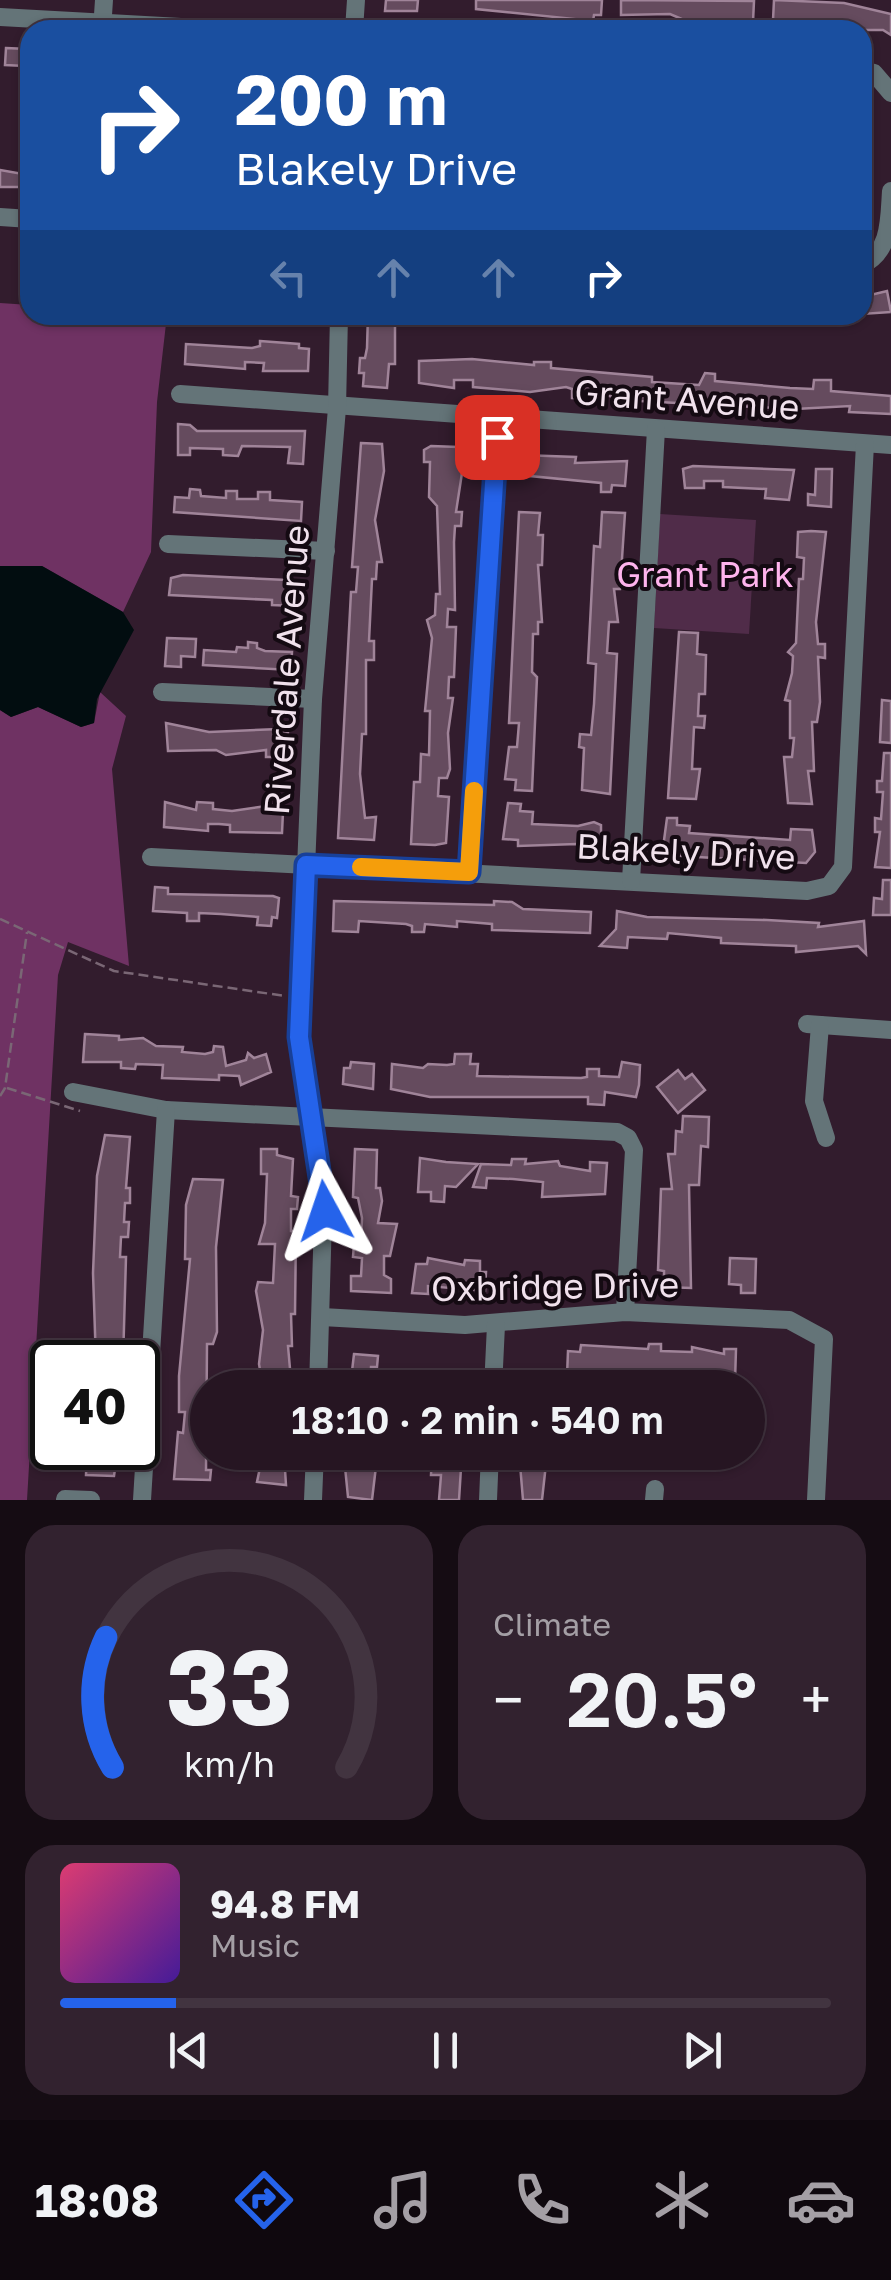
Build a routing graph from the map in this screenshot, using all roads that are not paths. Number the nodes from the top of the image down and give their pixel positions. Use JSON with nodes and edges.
{"nodes":[{"id":1,"x":0,"y":17,"type":"edge"},
{"id":2,"x":34,"y":20,"type":"edge"},
{"id":3,"x":872,"y":72,"type":"edge"},
{"id":4,"x":891,"y":93,"type":"edge"},
{"id":5,"x":891,"y":191,"type":"edge"},
{"id":6,"x":872,"y":260,"type":"edge"},
{"id":7,"x":339,"y":325,"type":"edge"},
{"id":8,"x":180,"y":394,"type":"dead end"},
{"id":9,"x":336,"y":408,"type":"junction"},
{"id":10,"x":498,"y":420,"type":"junction"},
{"id":11,"x":656,"y":428,"type":"junction"},
{"id":12,"x":865,"y":444,"type":"junction"},
{"id":13,"x":891,"y":445,"type":"edge"},
{"id":14,"x":168,"y":544,"type":"dead end"},
{"id":15,"x":326,"y":551,"type":"junction"},
{"id":16,"x":162,"y":692,"type":"dead end"},
{"id":17,"x":313,"y":700,"type":"junction"},
{"id":18,"x":151,"y":857,"type":"dead end"},
{"id":19,"x":306,"y":865,"type":"junction"},
{"id":20,"x":469,"y":872,"type":"junction"},
{"id":21,"x":631,"y":881,"type":"junction"},
{"id":22,"x":891,"y":1030,"type":"edge"},
{"id":23,"x":73,"y":1092,"type":"dead end"},
{"id":24,"x":166,"y":1110,"type":"junction"},
{"id":25,"x":314,"y":1116,"type":"junction"},
{"id":26,"x":826,"y":1138,"type":"dead end"},
{"id":27,"x":625,"y":1312,"type":"junction"},
{"id":28,"x":322,"y":1317,"type":"junction"},
{"id":29,"x":496,"y":1325,"type":"junction"},
{"id":30,"x":319,"y":1370,"type":"edge"},
{"id":31,"x":494,"y":1370,"type":"edge"},
{"id":32,"x":314,"y":1470,"type":"edge"},
{"id":33,"x":489,"y":1470,"type":"edge"},
{"id":34,"x":65,"y":1499,"type":"edge"},
{"id":35,"x":91,"y":1500,"type":"edge"},
{"id":36,"x":142,"y":1500,"type":"edge"},
{"id":37,"x":313,"y":1500,"type":"edge"},
{"id":38,"x":488,"y":1500,"type":"edge"},
{"id":39,"x":816,"y":1500,"type":"edge"}],
"edges":[{"from":1,"to":2,"type":"street"},
{"from":3,"to":4,"type":"street"},
{"from":5,"to":6,"type":"street"},
{"from":7,"to":9,"type":"street","name":"Riverdale Avenue"},
{"from":8,"to":9,"type":"street","name":"Grant Avenue"},
{"from":9,"to":10,"type":"street","name":"Grant Avenue"},
{"from":9,"to":15,"type":"street","name":"Riverdale Avenue"},
{"from":10,"to":11,"type":"street","name":"Grant Avenue"},
{"from":10,"to":20,"type":"street"},
{"from":11,"to":12,"type":"street","name":"Grant Avenue"},
{"from":11,"to":21,"type":"street"},
{"from":12,"to":13,"type":"street","name":"Grant Avenue"},
{"from":12,"to":21,"type":"street","name":"Blakely Drive"},
{"from":14,"to":15,"type":"street"},
{"from":15,"to":17,"type":"street","name":"Riverdale Avenue"},
{"from":16,"to":17,"type":"street"},
{"from":17,"to":19,"type":"street","name":"Riverdale Avenue"},
{"from":18,"to":19,"type":"street","name":"Blakely Drive"},
{"from":19,"to":20,"type":"street","name":"Blakely Drive"},
{"from":19,"to":25,"type":"street","name":"Riverdale Avenue"},
{"from":20,"to":21,"type":"street","name":"Blakely Drive"},
{"from":22,"to":26,"type":"street"},
{"from":23,"to":24,"type":"street"},
{"from":24,"to":25,"type":"street"},
{"from":24,"to":36,"type":"street"},
{"from":25,"to":27,"type":"street"},
{"from":25,"to":28,"type":"street","name":"Riverdale Avenue"},
{"from":27,"to":29,"type":"street","name":"Oxbridge Drive"},
{"from":27,"to":39,"type":"street","name":"Oxbridge Drive"},
{"from":28,"to":29,"type":"street","name":"Oxbridge Drive"},
{"from":28,"to":30,"type":"street","name":"Riverdale Avenue"},
{"from":29,"to":31,"type":"street"},
{"from":32,"to":37,"type":"street"},
{"from":33,"to":38,"type":"street"},
{"from":34,"to":35,"type":"street"}]}
